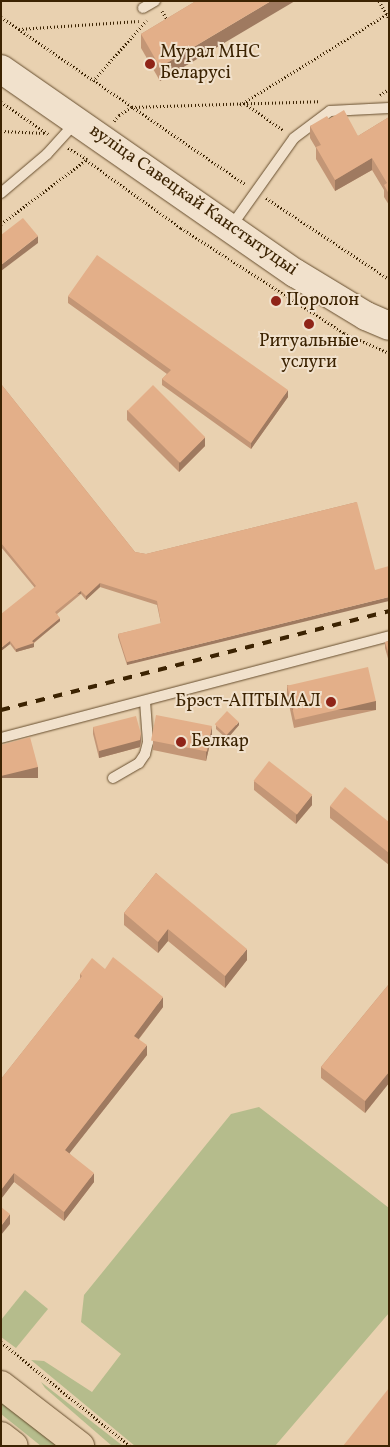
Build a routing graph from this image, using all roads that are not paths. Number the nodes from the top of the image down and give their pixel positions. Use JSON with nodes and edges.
{"nodes":[{"id":1,"x":155,"y":1,"type":"edge"},
{"id":2,"x":144,"y":8,"type":"dead end"},
{"id":3,"x":1,"y":69,"type":"edge"},
{"id":4,"x":389,"y":108,"type":"edge"},
{"id":5,"x":76,"y":121,"type":"junction"},
{"id":6,"x":1,"y":193,"type":"edge"},
{"id":7,"x":230,"y":229,"type":"junction"},
{"id":8,"x":389,"y":326,"type":"edge"},
{"id":9,"x":389,"y":636,"type":"edge"},
{"id":10,"x":144,"y":701,"type":"junction"},
{"id":11,"x":1,"y":738,"type":"edge"},
{"id":12,"x":113,"y":778,"type":"dead end"},
{"id":13,"x":1,"y":1385,"type":"edge"},
{"id":14,"x":1,"y":1436,"type":"edge"},
{"id":15,"x":14,"y":1446,"type":"edge"},
{"id":16,"x":80,"y":1446,"type":"edge"}],
"edges":[{"from":1,"to":2,"type":"lane"},
{"from":3,"to":5,"type":"main road","name":"вуліца Савецкай Канстытуцыі"},
{"from":4,"to":7,"type":"lane"},
{"from":5,"to":6,"type":"lane"},
{"from":5,"to":7,"type":"main road","name":"вуліца Савецкай Канстытуцыі"},
{"from":7,"to":8,"type":"main road","name":"вуліца Савецкай Канстытуцыі"},
{"from":9,"to":10,"type":"lane"},
{"from":10,"to":11,"type":"lane"},
{"from":10,"to":12,"type":"lane"},
{"from":13,"to":16,"type":"main road"},
{"from":14,"to":15,"type":"main road"}]}
